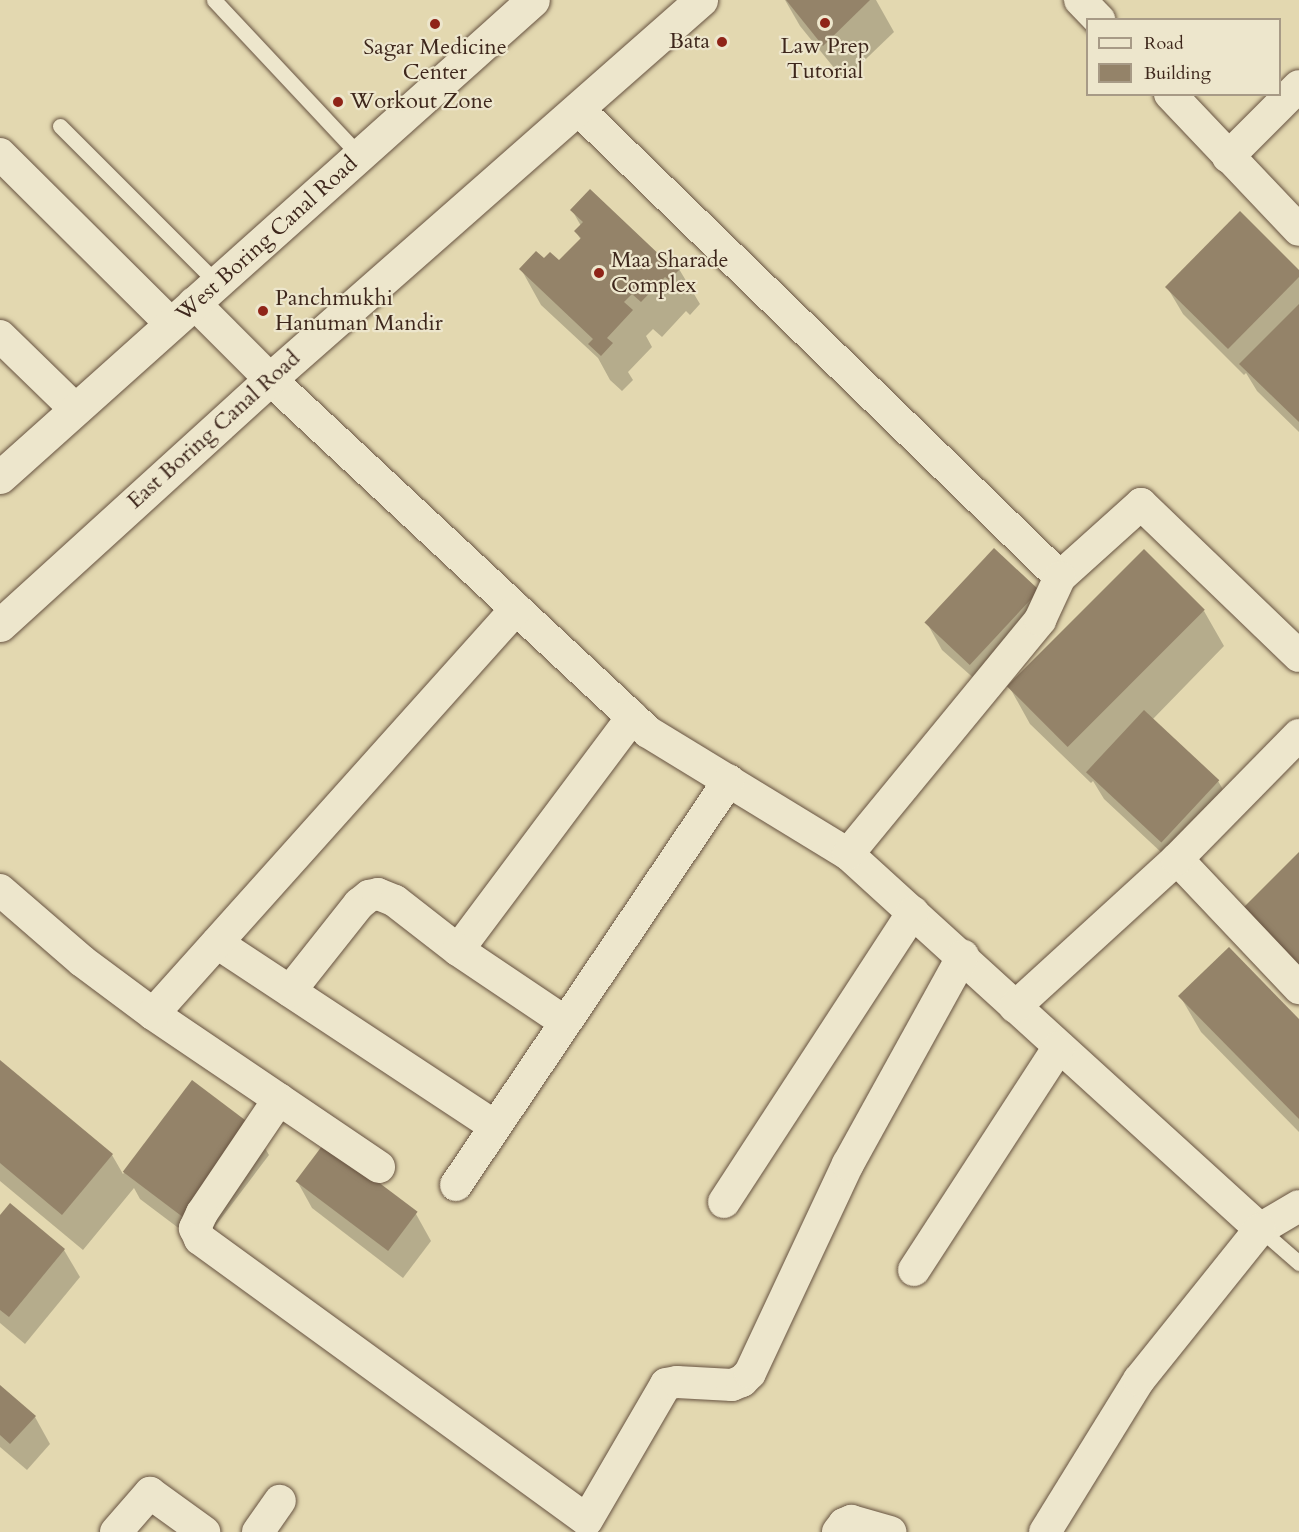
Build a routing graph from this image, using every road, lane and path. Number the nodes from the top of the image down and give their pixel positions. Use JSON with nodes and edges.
{"nodes":[{"id":1,"x":214,"y":0,"type":"edge"},
{"id":2,"x":533,"y":0,"type":"edge"},
{"id":3,"x":701,"y":0,"type":"edge"},
{"id":4,"x":1080,"y":0,"type":"edge"},
{"id":5,"x":1096,"y":18,"type":"edge"},
{"id":6,"x":1299,"y":86,"type":"edge"},
{"id":7,"x":1172,"y":96,"type":"edge"},
{"id":8,"x":578,"y":109,"type":"junction"},
{"id":9,"x":60,"y":126,"type":"dead end"},
{"id":10,"x":0,"y":154,"type":"edge"},
{"id":11,"x":360,"y":156,"type":"junction"},
{"id":12,"x":1228,"y":157,"type":"junction"},
{"id":13,"x":1299,"y":230,"type":"edge"},
{"id":14,"x":194,"y":304,"type":"junction"},
{"id":15,"x":0,"y":336,"type":"edge"},
{"id":16,"x":270,"y":379,"type":"junction"},
{"id":17,"x":76,"y":410,"type":"junction"},
{"id":18,"x":0,"y":477,"type":"edge"},
{"id":19,"x":1060,"y":577,"type":"junction"},
{"id":20,"x":516,"y":609,"type":"junction"},
{"id":21,"x":0,"y":625,"type":"edge"},
{"id":22,"x":1299,"y":656,"type":"edge"},
{"id":23,"x":632,"y":717,"type":"junction"},
{"id":24,"x":1299,"y":735,"type":"edge"},
{"id":25,"x":729,"y":780,"type":"junction"},
{"id":26,"x":848,"y":854,"type":"junction"},
{"id":27,"x":1177,"y":860,"type":"junction"},
{"id":28,"x":0,"y":890,"type":"edge"},
{"id":29,"x":913,"y":912,"type":"junction"},
{"id":30,"x":217,"y":943,"type":"junction"},
{"id":31,"x":458,"y":950,"type":"junction"},
{"id":32,"x":963,"y":956,"type":"junction"},
{"id":33,"x":1299,"y":987,"type":"edge"},
{"id":34,"x":290,"y":991,"type":"junction"},
{"id":35,"x":1015,"y":1007,"type":"junction"},
{"id":36,"x":153,"y":1014,"type":"junction"},
{"id":37,"x":566,"y":1022,"type":"junction"},
{"id":38,"x":1059,"y":1047,"type":"junction"},
{"id":39,"x":279,"y":1099,"type":"junction"},
{"id":40,"x":495,"y":1126,"type":"junction"},
{"id":41,"x":379,"y":1167,"type":"dead end"},
{"id":42,"x":456,"y":1185,"type":"dead end"},
{"id":43,"x":724,"y":1202,"type":"dead end"},
{"id":44,"x":1299,"y":1206,"type":"edge"},
{"id":45,"x":1260,"y":1229,"type":"junction"},
{"id":46,"x":1299,"y":1263,"type":"edge"},
{"id":47,"x":914,"y":1270,"type":"dead end"},
{"id":48,"x":280,"y":1501,"type":"dead end"},
{"id":49,"x":116,"y":1532,"type":"edge"},
{"id":50,"x":204,"y":1532,"type":"edge"},
{"id":51,"x":258,"y":1532,"type":"edge"},
{"id":52,"x":838,"y":1532,"type":"edge"},
{"id":53,"x":890,"y":1532,"type":"edge"},
{"id":54,"x":1045,"y":1532,"type":"edge"}],
"edges":[{"from":1,"to":11,"type":"lane"},
{"from":2,"to":11,"type":"main road","name":"West Boring Canal Road"},
{"from":3,"to":8,"type":"main road","name":"East Boring Canal Road"},
{"from":4,"to":5,"type":"street"},
{"from":6,"to":12,"type":"street"},
{"from":7,"to":12,"type":"street"},
{"from":8,"to":16,"type":"main road","name":"East Boring Canal Road"},
{"from":8,"to":19,"type":"street"},
{"from":9,"to":14,"type":"lane"},
{"from":10,"to":14,"type":"street"},
{"from":11,"to":14,"type":"main road","name":"West Boring Canal Road"},
{"from":12,"to":13,"type":"street"},
{"from":14,"to":16,"type":"street"},
{"from":14,"to":17,"type":"main road","name":"West Boring Canal Road"},
{"from":15,"to":17,"type":"street"},
{"from":16,"to":20,"type":"street"},
{"from":16,"to":21,"type":"main road","name":"East Boring Canal Road"},
{"from":17,"to":18,"type":"main road","name":"West Boring Canal Road"},
{"from":19,"to":22,"type":"street"},
{"from":19,"to":26,"type":"street"},
{"from":20,"to":23,"type":"street"},
{"from":20,"to":30,"type":"street"},
{"from":23,"to":25,"type":"street"},
{"from":23,"to":31,"type":"street"},
{"from":24,"to":27,"type":"street"},
{"from":25,"to":26,"type":"street"},
{"from":25,"to":37,"type":"street"},
{"from":26,"to":29,"type":"street"},
{"from":27,"to":33,"type":"street"},
{"from":27,"to":35,"type":"street"},
{"from":28,"to":36,"type":"street"},
{"from":29,"to":32,"type":"street"},
{"from":29,"to":43,"type":"street"},
{"from":30,"to":34,"type":"street"},
{"from":30,"to":36,"type":"street"},
{"from":31,"to":34,"type":"street"},
{"from":31,"to":37,"type":"street"},
{"from":32,"to":35,"type":"street"},
{"from":32,"to":39,"type":"street"},
{"from":34,"to":40,"type":"street"},
{"from":35,"to":38,"type":"street"},
{"from":36,"to":39,"type":"street"},
{"from":37,"to":40,"type":"street"},
{"from":38,"to":45,"type":"street"},
{"from":38,"to":47,"type":"street"},
{"from":39,"to":41,"type":"street"},
{"from":40,"to":42,"type":"street"},
{"from":44,"to":45,"type":"street"},
{"from":45,"to":46,"type":"lane"},
{"from":45,"to":54,"type":"street"},
{"from":48,"to":51,"type":"street"},
{"from":49,"to":50,"type":"street"},
{"from":52,"to":53,"type":"street"}]}
